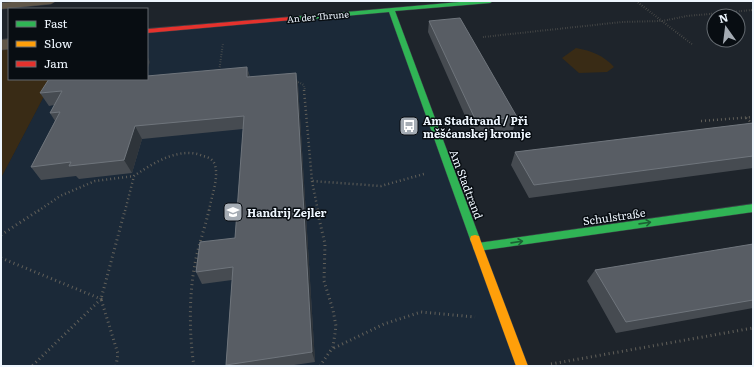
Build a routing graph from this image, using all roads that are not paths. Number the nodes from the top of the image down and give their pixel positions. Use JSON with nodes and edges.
{"nodes":[{"id":1,"x":51,"y":1,"type":"edge"},
{"id":2,"x":490,"y":1,"type":"edge"},
{"id":3,"x":1,"y":6,"type":"edge"},
{"id":4,"x":391,"y":10,"type":"junction"},
{"id":5,"x":148,"y":31,"type":"edge"},
{"id":6,"x":753,"y":208,"type":"edge"},
{"id":7,"x":478,"y":247,"type":"junction"},
{"id":8,"x":522,"y":366,"type":"edge"}],
"edges":[{"from":1,"to":3,"type":"lane"},
{"from":2,"to":4,"type":"street","name":"An der Thrune"},
{"from":4,"to":5,"type":"street","name":"An der Thrune"},
{"from":4,"to":7,"type":"street","name":"Am Stadtrand"},
{"from":7,"to":6,"type":"street","name":"Schulstraße","one_way":true},
{"from":7,"to":8,"type":"street","name":"Am Stadtrand"}]}
